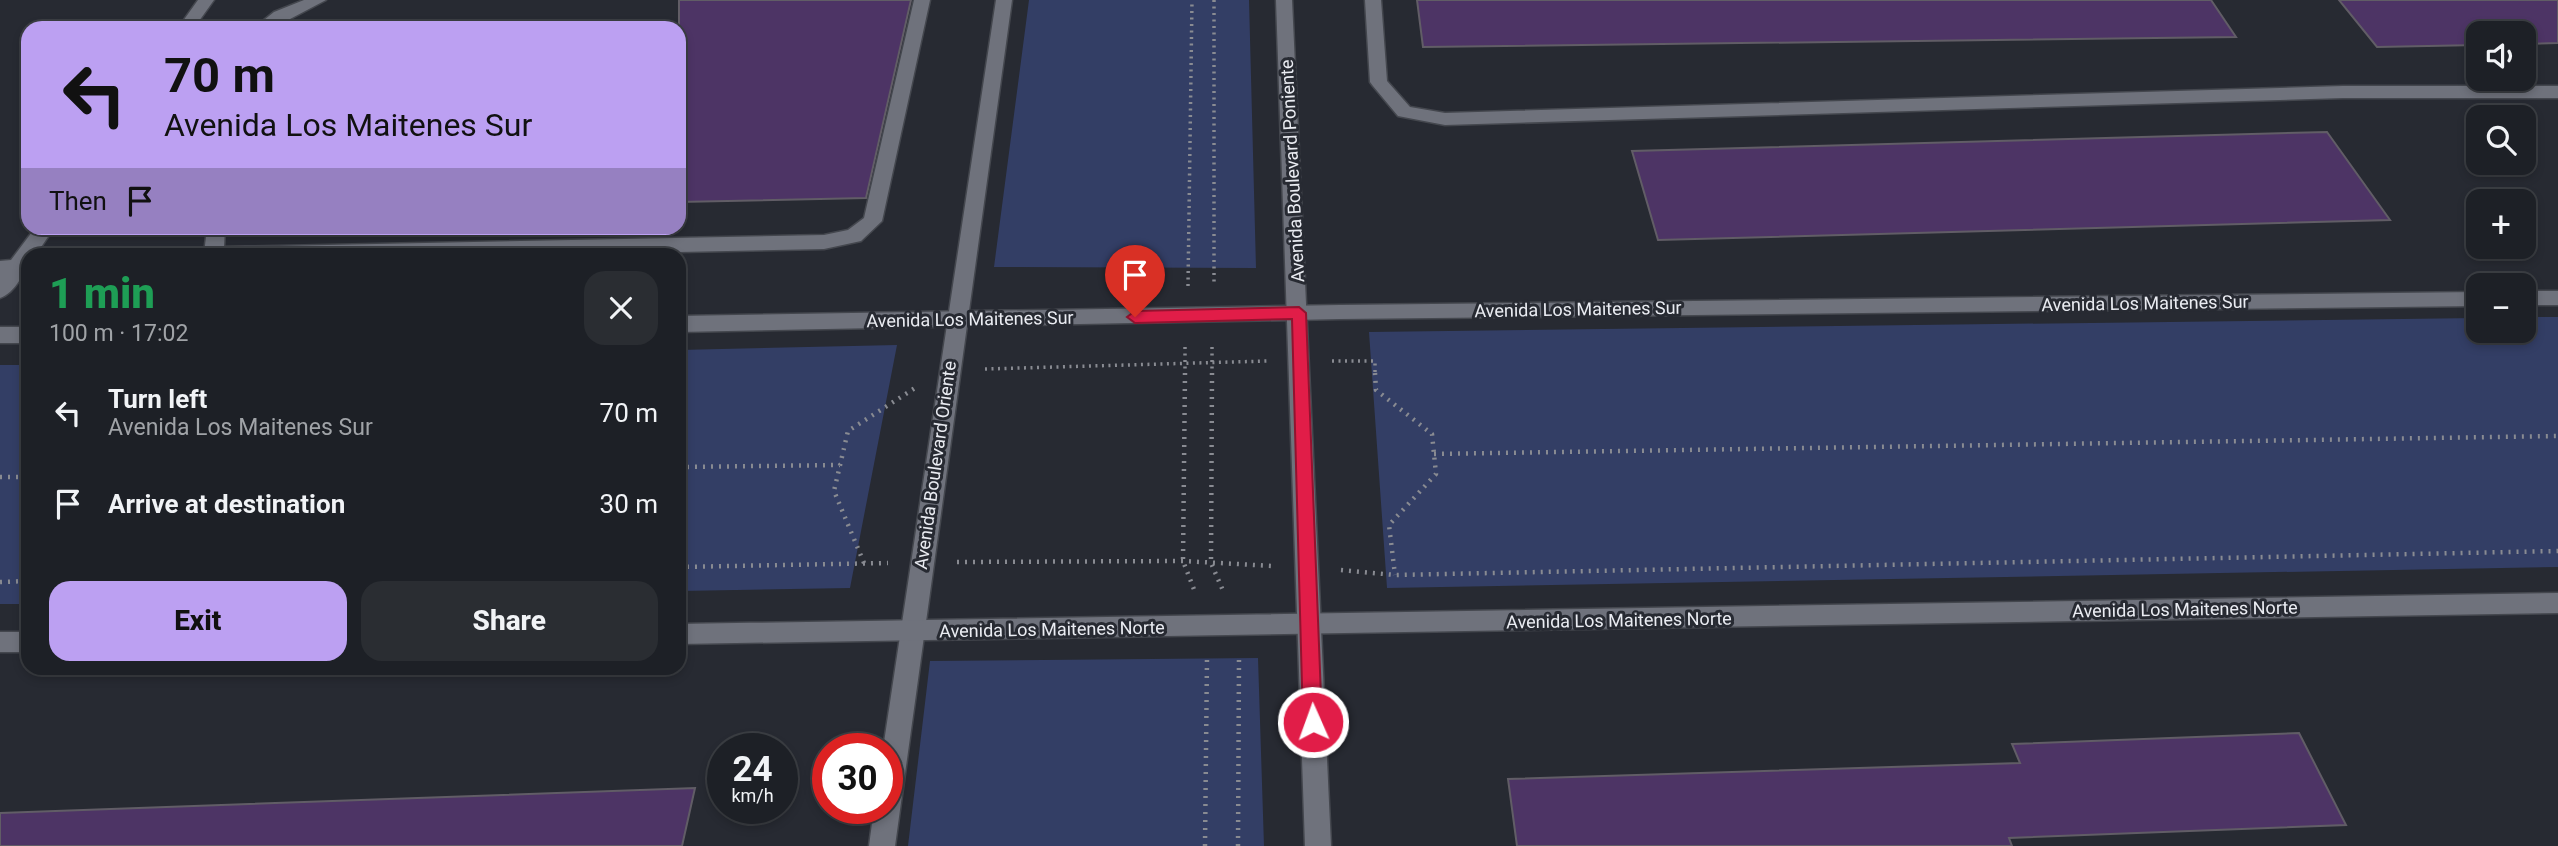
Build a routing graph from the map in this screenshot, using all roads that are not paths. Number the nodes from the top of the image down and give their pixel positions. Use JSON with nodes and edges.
{"nodes":[{"id":1,"x":206,"y":0,"type":"edge"},
{"id":2,"x":318,"y":0,"type":"edge"},
{"id":3,"x":922,"y":0,"type":"edge"},
{"id":4,"x":1004,"y":0,"type":"edge"},
{"id":5,"x":1284,"y":0,"type":"edge"},
{"id":6,"x":1373,"y":0,"type":"edge"},
{"id":7,"x":191,"y":21,"type":"edge"},
{"id":8,"x":272,"y":21,"type":"edge"},
{"id":9,"x":2558,"y":92,"type":"edge"},
{"id":10,"x":38,"y":235,"type":"edge"},
{"id":11,"x":26,"y":248,"type":"edge"},
{"id":12,"x":542,"y":248,"type":"edge"},
{"id":13,"x":21,"y":253,"type":"edge"},
{"id":14,"x":8,"y":267,"type":"edge"},
{"id":15,"x":0,"y":291,"type":"edge"},
{"id":16,"x":2536,"y":298,"type":"edge"},
{"id":17,"x":2558,"y":298,"type":"edge"},
{"id":18,"x":2466,"y":299,"type":"edge"},
{"id":19,"x":1299,"y":313,"type":"junction"},
{"id":20,"x":956,"y":320,"type":"junction"},
{"id":21,"x":686,"y":324,"type":"edge"},
{"id":22,"x":0,"y":335,"type":"edge"},
{"id":23,"x":21,"y":335,"type":"edge"},
{"id":24,"x":2558,"y":603,"type":"edge"},
{"id":25,"x":1308,"y":625,"type":"junction"},
{"id":26,"x":912,"y":631,"type":"junction"},
{"id":27,"x":686,"y":634,"type":"edge"},
{"id":28,"x":0,"y":642,"type":"edge"},
{"id":29,"x":21,"y":642,"type":"edge"},
{"id":30,"x":898,"y":733,"type":"edge"},
{"id":31,"x":885,"y":824,"type":"edge"},
{"id":32,"x":882,"y":846,"type":"edge"},
{"id":33,"x":1318,"y":846,"type":"edge"}],
"edges":[{"from":1,"to":7,"type":"street"},
{"from":2,"to":8,"type":"street"},
{"from":3,"to":12,"type":"street"},
{"from":4,"to":20,"type":"street","name":"Avenida Boulevard Oriente"},
{"from":5,"to":19,"type":"street","name":"Avenida Boulevard Poniente"},
{"from":6,"to":9,"type":"street"},
{"from":10,"to":11,"type":"street"},
{"from":13,"to":14,"type":"street"},
{"from":14,"to":15,"type":"street"},
{"from":16,"to":17,"type":"street"},
{"from":18,"to":19,"type":"street","name":"Avenida Los Maitenes Sur"},
{"from":19,"to":20,"type":"street","name":"Avenida Los Maitenes Sur"},
{"from":19,"to":25,"type":"street","name":"Avenida Boulevard Poniente"},
{"from":20,"to":21,"type":"street","name":"Avenida Los Maitenes Sur"},
{"from":20,"to":26,"type":"street","name":"Avenida Boulevard Oriente"},
{"from":22,"to":23,"type":"street"},
{"from":24,"to":25,"type":"street","name":"Avenida Los Maitenes Norte"},
{"from":25,"to":26,"type":"street","name":"Avenida Los Maitenes Norte"},
{"from":25,"to":33,"type":"street","name":"Avenida Boulevard Poniente"},
{"from":26,"to":27,"type":"street","name":"Avenida Los Maitenes Norte"},
{"from":26,"to":30,"type":"street","name":"Avenida Boulevard Oriente"},
{"from":28,"to":29,"type":"street"},
{"from":31,"to":32,"type":"street","name":"Avenida Boulevard Oriente"}]}
